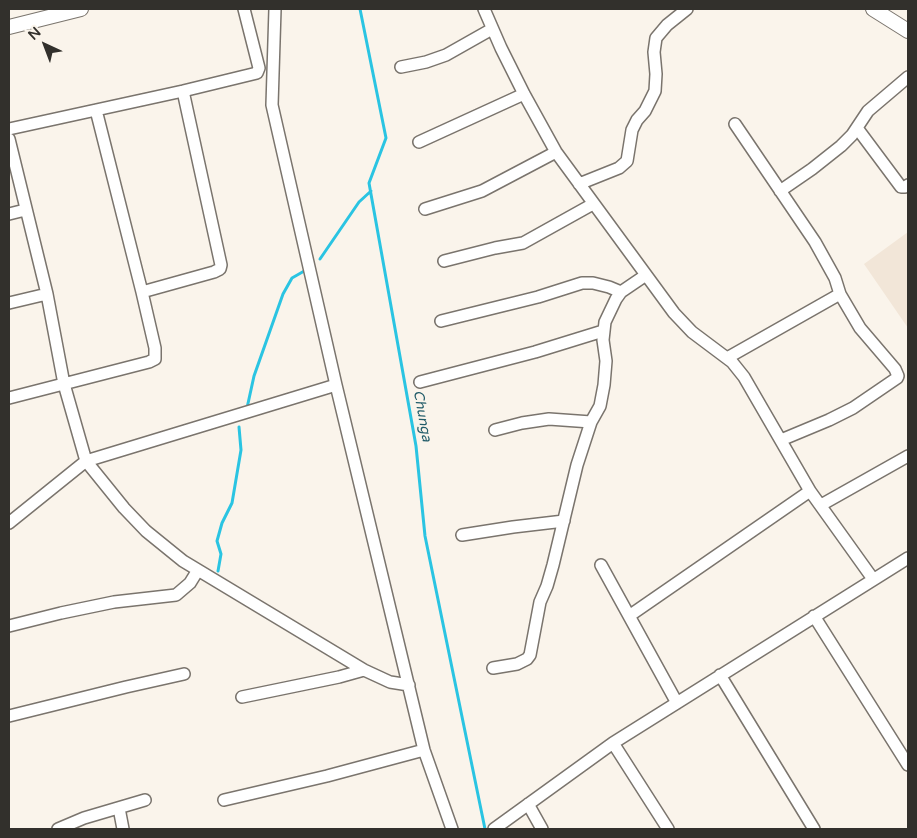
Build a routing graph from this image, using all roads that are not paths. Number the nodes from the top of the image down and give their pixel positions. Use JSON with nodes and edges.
{"nodes":[{"id":1,"x":81,"y":9,"type":"edge"},
{"id":2,"x":244,"y":9,"type":"edge"},
{"id":3,"x":275,"y":9,"type":"edge"},
{"id":4,"x":484,"y":9,"type":"edge"},
{"id":5,"x":687,"y":9,"type":"edge"},
{"id":6,"x":873,"y":9,"type":"edge"},
{"id":7,"x":9,"y":27,"type":"edge"},
{"id":8,"x":492,"y":29,"type":"junction"},
{"id":9,"x":908,"y":31,"type":"edge"},
{"id":10,"x":402,"y":67,"type":"dead end"},
{"id":11,"x":908,"y":77,"type":"edge"},
{"id":12,"x":183,"y":91,"type":"junction"},
{"id":13,"x":524,"y":94,"type":"junction"},
{"id":14,"x":96,"y":110,"type":"junction"},
{"id":15,"x":735,"y":124,"type":"dead end"},
{"id":16,"x":857,"y":128,"type":"junction"},
{"id":17,"x":9,"y":129,"type":"edge"},
{"id":18,"x":9,"y":139,"type":"edge"},
{"id":19,"x":419,"y":142,"type":"dead end"},
{"id":20,"x":556,"y":152,"type":"junction"},
{"id":21,"x":579,"y":184,"type":"junction"},
{"id":22,"x":908,"y":185,"type":"edge"},
{"id":23,"x":780,"y":191,"type":"junction"},
{"id":24,"x":593,"y":204,"type":"junction"},
{"id":25,"x":425,"y":209,"type":"dead end"},
{"id":26,"x":25,"y":210,"type":"junction"},
{"id":27,"x":9,"y":214,"type":"edge"},
{"id":28,"x":444,"y":261,"type":"dead end"},
{"id":29,"x":646,"y":275,"type":"junction"},
{"id":30,"x":142,"y":292,"type":"junction"},
{"id":31,"x":621,"y":292,"type":"junction"},
{"id":32,"x":47,"y":294,"type":"junction"},
{"id":33,"x":840,"y":294,"type":"junction"},
{"id":34,"x":9,"y":303,"type":"edge"},
{"id":35,"x":441,"y":321,"type":"dead end"},
{"id":36,"x":603,"y":331,"type":"junction"},
{"id":37,"x":727,"y":358,"type":"junction"},
{"id":38,"x":420,"y":382,"type":"dead end"},
{"id":39,"x":64,"y":384,"type":"junction"},
{"id":40,"x":336,"y":386,"type":"junction"},
{"id":41,"x":9,"y":398,"type":"edge"},
{"id":42,"x":591,"y":422,"type":"junction"},
{"id":43,"x":495,"y":430,"type":"dead end"},
{"id":44,"x":781,"y":440,"type":"junction"},
{"id":45,"x":908,"y":456,"type":"edge"},
{"id":46,"x":86,"y":462,"type":"junction"},
{"id":47,"x":810,"y":491,"type":"junction"},
{"id":48,"x":821,"y":505,"type":"junction"},
{"id":49,"x":564,"y":521,"type":"junction"},
{"id":50,"x":9,"y":523,"type":"edge"},
{"id":51,"x":462,"y":535,"type":"dead end"},
{"id":52,"x":908,"y":558,"type":"edge"},
{"id":53,"x":601,"y":565,"type":"dead end"},
{"id":54,"x":198,"y":570,"type":"junction"},
{"id":55,"x":873,"y":579,"type":"junction"},
{"id":56,"x":629,"y":616,"type":"junction"},
{"id":57,"x":814,"y":616,"type":"junction"},
{"id":58,"x":9,"y":626,"type":"edge"},
{"id":59,"x":493,"y":668,"type":"dead end"},
{"id":60,"x":364,"y":670,"type":"junction"},
{"id":61,"x":184,"y":674,"type":"dead end"},
{"id":62,"x":720,"y":676,"type":"junction"},
{"id":63,"x":409,"y":685,"type":"junction"},
{"id":64,"x":242,"y":697,"type":"dead end"},
{"id":65,"x":677,"y":702,"type":"junction"},
{"id":66,"x":9,"y":716,"type":"edge"},
{"id":67,"x":613,"y":743,"type":"junction"},
{"id":68,"x":424,"y":750,"type":"junction"},
{"id":69,"x":908,"y":766,"type":"edge"},
{"id":70,"x":146,"y":800,"type":"dead end"},
{"id":71,"x":224,"y":800,"type":"dead end"},
{"id":72,"x":528,"y":804,"type":"junction"},
{"id":73,"x":119,"y":808,"type":"junction"},
{"id":74,"x":58,"y":829,"type":"edge"},
{"id":75,"x":123,"y":829,"type":"edge"},
{"id":76,"x":452,"y":829,"type":"edge"},
{"id":77,"x":494,"y":829,"type":"edge"},
{"id":78,"x":542,"y":829,"type":"edge"},
{"id":79,"x":668,"y":829,"type":"edge"},
{"id":80,"x":814,"y":829,"type":"edge"}],
"edges":[{"from":1,"to":7,"type":"street"},
{"from":2,"to":12,"type":"street"},
{"from":3,"to":40,"type":"street"},
{"from":4,"to":8,"type":"street"},
{"from":5,"to":21,"type":"street"},
{"from":6,"to":9,"type":"street"},
{"from":8,"to":10,"type":"street"},
{"from":8,"to":13,"type":"street"},
{"from":11,"to":16,"type":"street"},
{"from":12,"to":14,"type":"street"},
{"from":12,"to":30,"type":"street"},
{"from":13,"to":19,"type":"street"},
{"from":13,"to":20,"type":"street"},
{"from":14,"to":17,"type":"street"},
{"from":14,"to":30,"type":"street"},
{"from":15,"to":23,"type":"street"},
{"from":16,"to":22,"type":"street"},
{"from":16,"to":23,"type":"street"},
{"from":18,"to":26,"type":"street"},
{"from":20,"to":21,"type":"street"},
{"from":20,"to":25,"type":"street"},
{"from":21,"to":24,"type":"street"},
{"from":23,"to":33,"type":"street"},
{"from":24,"to":28,"type":"street"},
{"from":24,"to":29,"type":"street"},
{"from":26,"to":27,"type":"street"},
{"from":26,"to":32,"type":"street"},
{"from":29,"to":31,"type":"street"},
{"from":29,"to":37,"type":"street"},
{"from":30,"to":39,"type":"street"},
{"from":31,"to":35,"type":"street"},
{"from":31,"to":36,"type":"street"},
{"from":32,"to":34,"type":"street"},
{"from":32,"to":39,"type":"street"},
{"from":33,"to":37,"type":"street"},
{"from":33,"to":44,"type":"street"},
{"from":36,"to":38,"type":"street"},
{"from":36,"to":42,"type":"street"},
{"from":37,"to":44,"type":"street"},
{"from":39,"to":41,"type":"street"},
{"from":39,"to":46,"type":"street"},
{"from":40,"to":46,"type":"street"},
{"from":40,"to":63,"type":"street"},
{"from":42,"to":43,"type":"street"},
{"from":42,"to":49,"type":"street"},
{"from":44,"to":47,"type":"street"},
{"from":45,"to":48,"type":"street"},
{"from":46,"to":50,"type":"street"},
{"from":46,"to":54,"type":"street"},
{"from":47,"to":48,"type":"street"},
{"from":47,"to":56,"type":"street"},
{"from":48,"to":55,"type":"street"},
{"from":49,"to":51,"type":"street"},
{"from":49,"to":59,"type":"street"},
{"from":52,"to":55,"type":"street"},
{"from":53,"to":56,"type":"street"},
{"from":54,"to":58,"type":"street"},
{"from":54,"to":60,"type":"street"},
{"from":55,"to":57,"type":"street"},
{"from":56,"to":65,"type":"street"},
{"from":57,"to":62,"type":"street"},
{"from":57,"to":69,"type":"street"},
{"from":60,"to":63,"type":"street"},
{"from":60,"to":64,"type":"street"},
{"from":61,"to":66,"type":"street"},
{"from":62,"to":65,"type":"street"},
{"from":62,"to":80,"type":"street"},
{"from":63,"to":68,"type":"street"},
{"from":65,"to":67,"type":"street"},
{"from":67,"to":72,"type":"street"},
{"from":67,"to":79,"type":"street"},
{"from":68,"to":71,"type":"street"},
{"from":68,"to":76,"type":"street"},
{"from":70,"to":73,"type":"street"},
{"from":72,"to":77,"type":"street"},
{"from":72,"to":78,"type":"street"},
{"from":73,"to":74,"type":"street"},
{"from":73,"to":75,"type":"street"}]}
